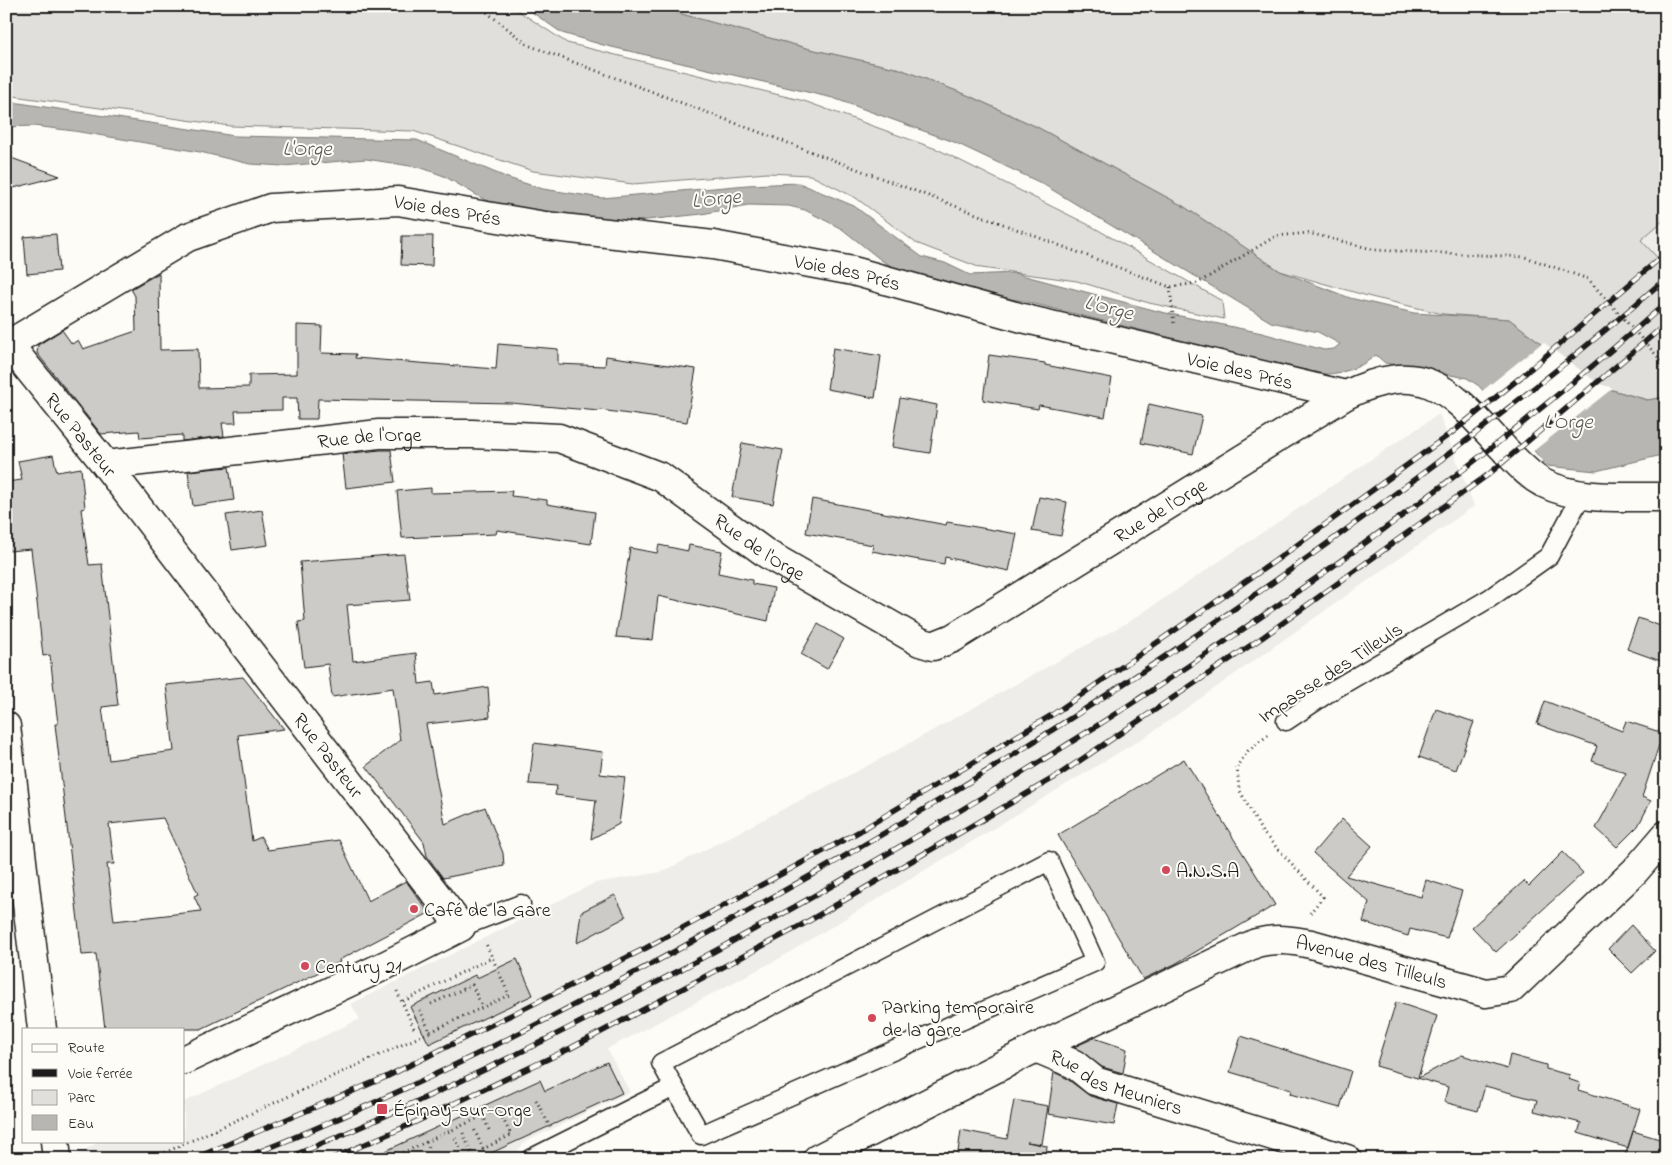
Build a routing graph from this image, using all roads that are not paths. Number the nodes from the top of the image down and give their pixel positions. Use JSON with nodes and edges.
{"nodes":[{"id":1,"x":8,"y":343,"type":"edge"},
{"id":2,"x":1346,"y":395,"type":"junction"},
{"id":3,"x":106,"y":465,"type":"junction"},
{"id":4,"x":1581,"y":496,"type":"junction"},
{"id":5,"x":1666,"y":496,"type":"edge"},
{"id":6,"x":1286,"y":721,"type":"road end"},
{"id":7,"x":6,"y":726,"type":"edge"},
{"id":8,"x":11,"y":809,"type":"edge"},
{"id":9,"x":1666,"y":835,"type":"edge"},
{"id":10,"x":521,"y":904,"type":"dead end"},
{"id":11,"x":461,"y":927,"type":"junction"},
{"id":12,"x":42,"y":1028,"type":"edge"},
{"id":13,"x":1036,"y":1048,"type":"junction"},
{"id":14,"x":185,"y":1060,"type":"edge"},
{"id":15,"x":674,"y":1086,"type":"junction"},
{"id":16,"x":55,"y":1142,"type":"edge"},
{"id":17,"x":58,"y":1159,"type":"edge"},
{"id":18,"x":530,"y":1159,"type":"edge"},
{"id":19,"x":817,"y":1159,"type":"edge"},
{"id":20,"x":1347,"y":1159,"type":"edge"}],
"edges":[{"from":1,"to":2,"type":"street","name":"Voie des Prés"},
{"from":1,"to":3,"type":"street","name":"Rue Pasteur"},
{"from":2,"to":3,"type":"street","name":"Rue de l'Orge"},
{"from":2,"to":4,"type":"street"},
{"from":3,"to":11,"type":"street","name":"Rue Pasteur"},
{"from":4,"to":5,"type":"street"},
{"from":4,"to":6,"type":"lane","name":"Impasse des Tilleuls"},
{"from":7,"to":8,"type":"street"},
{"from":8,"to":12,"type":"street"},
{"from":9,"to":13,"type":"street","name":"Avenue des Tilleuls"},
{"from":10,"to":11,"type":"lane"},
{"from":11,"to":14,"type":"street"},
{"from":13,"to":19,"type":"street","name":"Rue des Meuniers"},
{"from":13,"to":20,"type":"street","name":"Rue des Meuniers"},
{"from":15,"to":15,"type":"lane"},
{"from":15,"to":18,"type":"lane"},
{"from":16,"to":17,"type":"street"}]}
